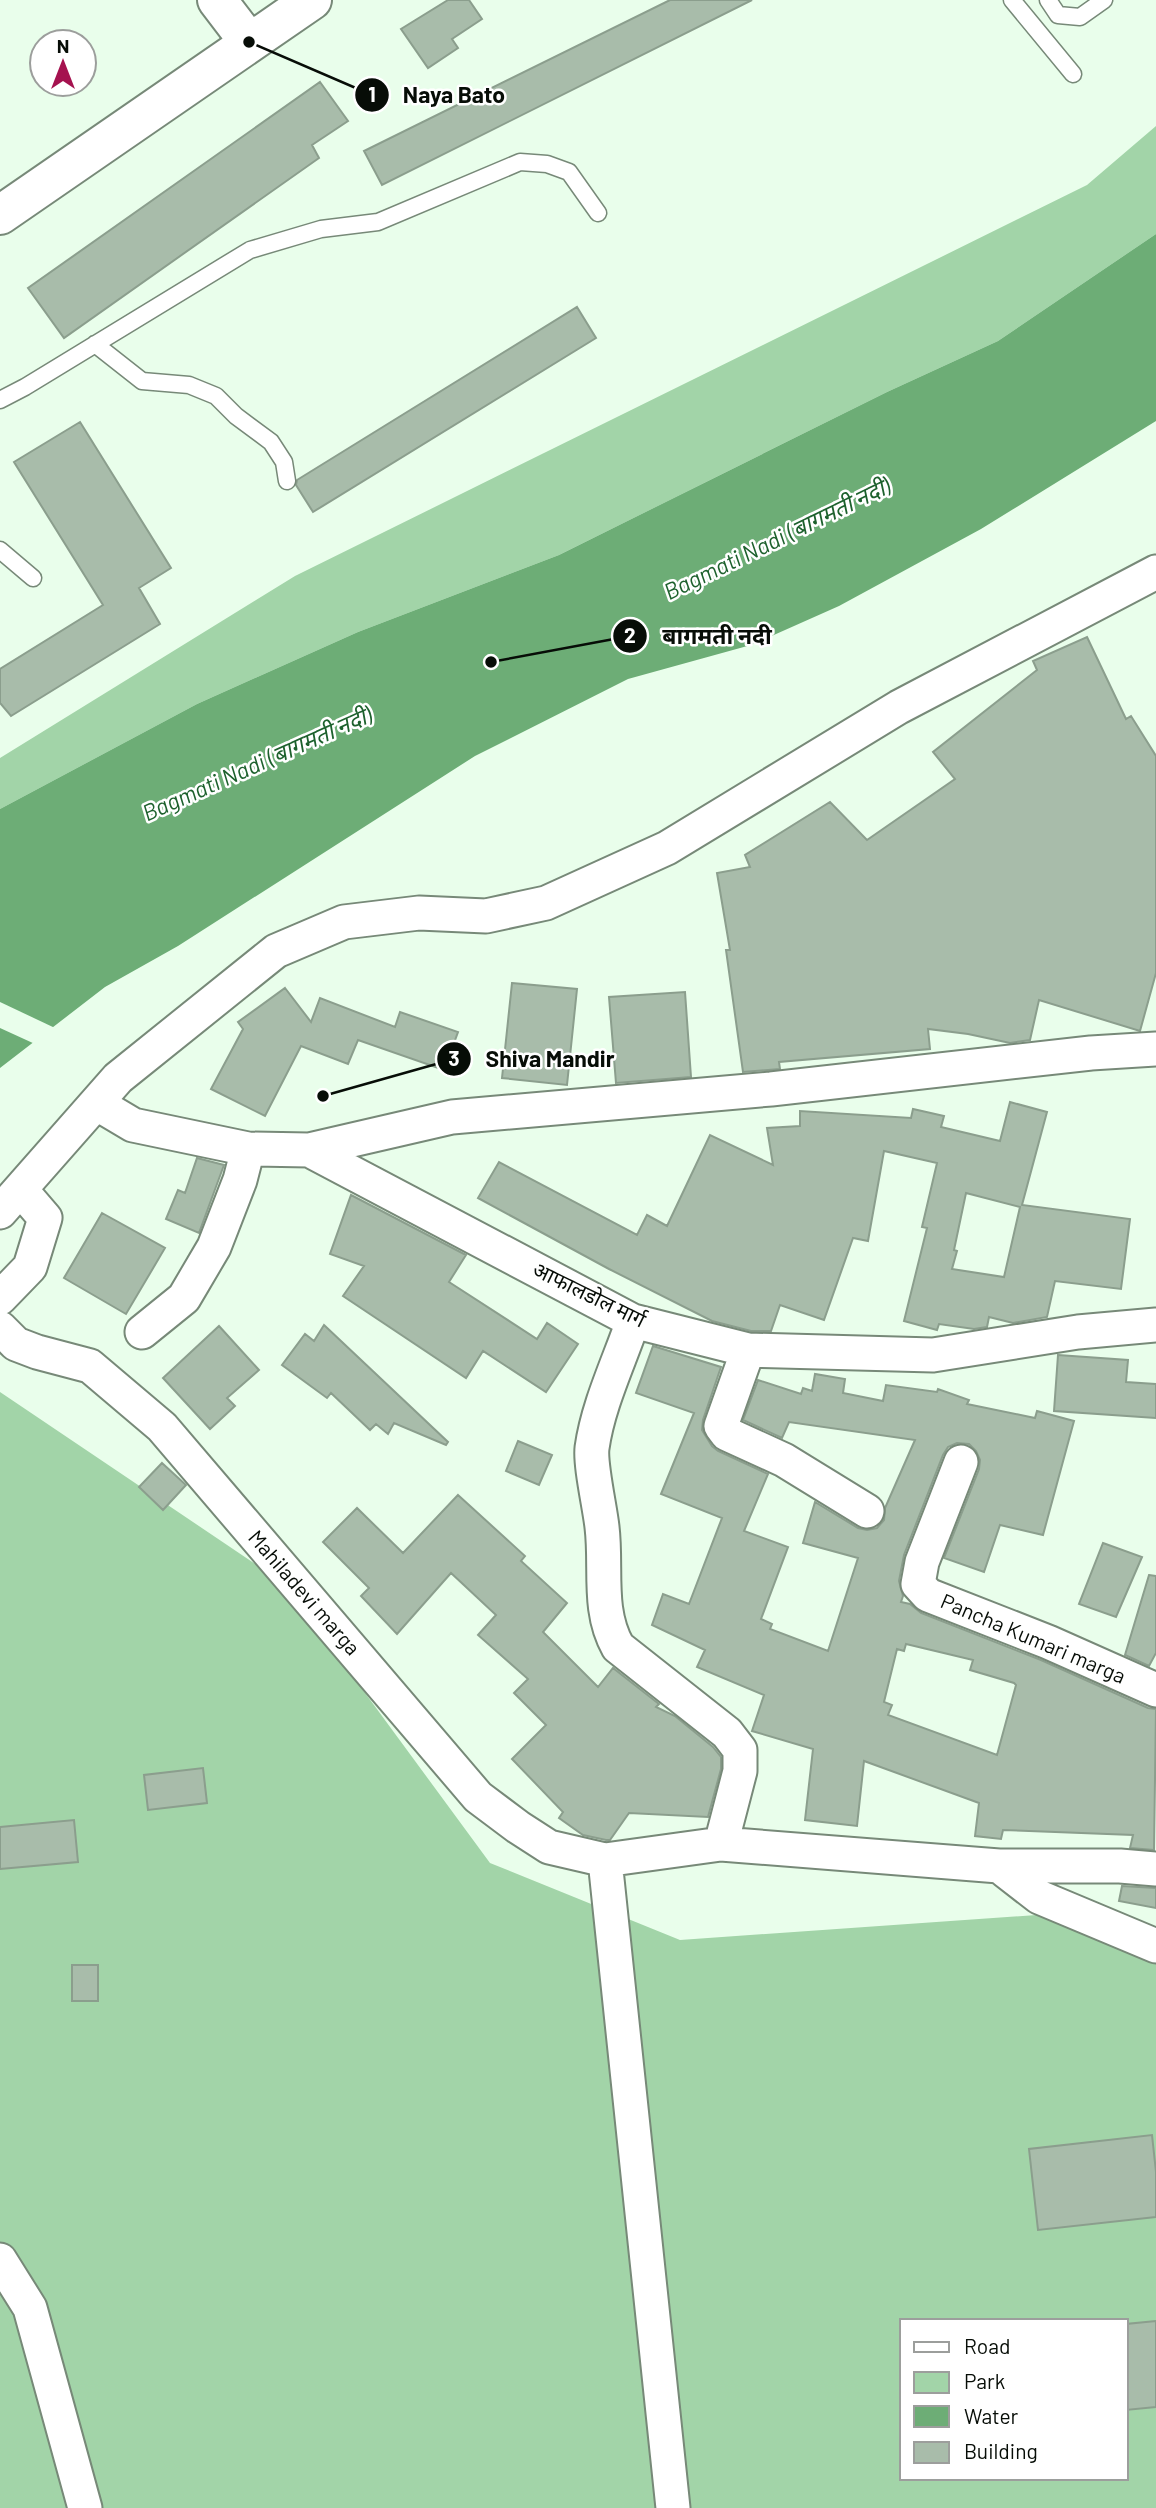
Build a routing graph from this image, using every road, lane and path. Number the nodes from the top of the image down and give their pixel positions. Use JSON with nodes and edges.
{"nodes":[{"id":1,"x":217,"y":0,"type":"edge"},
{"id":2,"x":312,"y":0,"type":"edge"},
{"id":3,"x":1012,"y":0,"type":"edge"},
{"id":4,"x":1048,"y":0,"type":"edge"},
{"id":5,"x":1104,"y":0,"type":"edge"},
{"id":6,"x":249,"y":41,"type":"junction"},
{"id":7,"x":1073,"y":74,"type":"dead end"},
{"id":8,"x":598,"y":213,"type":"dead end"},
{"id":9,"x":0,"y":215,"type":"edge"},
{"id":10,"x":95,"y":344,"type":"junction"},
{"id":11,"x":0,"y":400,"type":"edge"},
{"id":12,"x":287,"y":481,"type":"dead end"},
{"id":13,"x":0,"y":550,"type":"edge"},
{"id":14,"x":1156,"y":572,"type":"edge"},
{"id":15,"x":33,"y":578,"type":"dead end"},
{"id":16,"x":1156,"y":1049,"type":"edge"},
{"id":17,"x":96,"y":1103,"type":"junction"},
{"id":18,"x":248,"y":1149,"type":"junction"},
{"id":19,"x":309,"y":1150,"type":"junction"},
{"id":20,"x":10,"y":1201,"type":"edge"},
{"id":21,"x":0,"y":1298,"type":"edge"},
{"id":22,"x":633,"y":1321,"type":"junction"},
{"id":23,"x":1156,"y":1325,"type":"edge"},
{"id":24,"x":0,"y":1328,"type":"edge"},
{"id":25,"x":142,"y":1332,"type":"dead end"},
{"id":26,"x":748,"y":1350,"type":"junction"},
{"id":27,"x":961,"y":1462,"type":"dead end"},
{"id":28,"x":867,"y":1511,"type":"dead end"},
{"id":29,"x":1156,"y":1690,"type":"edge"},
{"id":30,"x":721,"y":1844,"type":"junction"},
{"id":31,"x":605,"y":1860,"type":"junction"},
{"id":32,"x":999,"y":1866,"type":"junction"},
{"id":33,"x":1156,"y":1869,"type":"edge"},
{"id":34,"x":1156,"y":1946,"type":"edge"},
{"id":35,"x":0,"y":2260,"type":"edge"},
{"id":36,"x":85,"y":2508,"type":"edge"},
{"id":37,"x":673,"y":2508,"type":"edge"}],
"edges":[{"from":1,"to":6,"type":"main road"},
{"from":2,"to":6,"type":"main road"},
{"from":3,"to":7,"type":"lane"},
{"from":4,"to":5,"type":"lane"},
{"from":6,"to":9,"type":"main road"},
{"from":8,"to":10,"type":"lane"},
{"from":10,"to":11,"type":"lane"},
{"from":10,"to":12,"type":"lane"},
{"from":13,"to":15,"type":"lane"},
{"from":14,"to":17,"type":"street"},
{"from":16,"to":19,"type":"street"},
{"from":17,"to":18,"type":"street","name":"आफालडोल मार्ग"},
{"from":17,"to":20,"type":"street"},
{"from":18,"to":19,"type":"street","name":"आफालडोल मार्ग"},
{"from":18,"to":25,"type":"street"},
{"from":19,"to":22,"type":"street","name":"आफालडोल मार्ग"},
{"from":20,"to":21,"type":"street"},
{"from":22,"to":26,"type":"street","name":"आफालडोल मार्ग"},
{"from":22,"to":30,"type":"street"},
{"from":23,"to":26,"type":"street","name":"आफालडोल मार्ग"},
{"from":24,"to":31,"type":"street","name":"Mahiladevi marga"},
{"from":26,"to":28,"type":"street"},
{"from":27,"to":29,"type":"street","name":"Pancha Kumari marga"},
{"from":30,"to":31,"type":"street"},
{"from":30,"to":32,"type":"street"},
{"from":31,"to":37,"type":"street"},
{"from":32,"to":33,"type":"street"},
{"from":32,"to":34,"type":"street"},
{"from":35,"to":36,"type":"street"}]}
